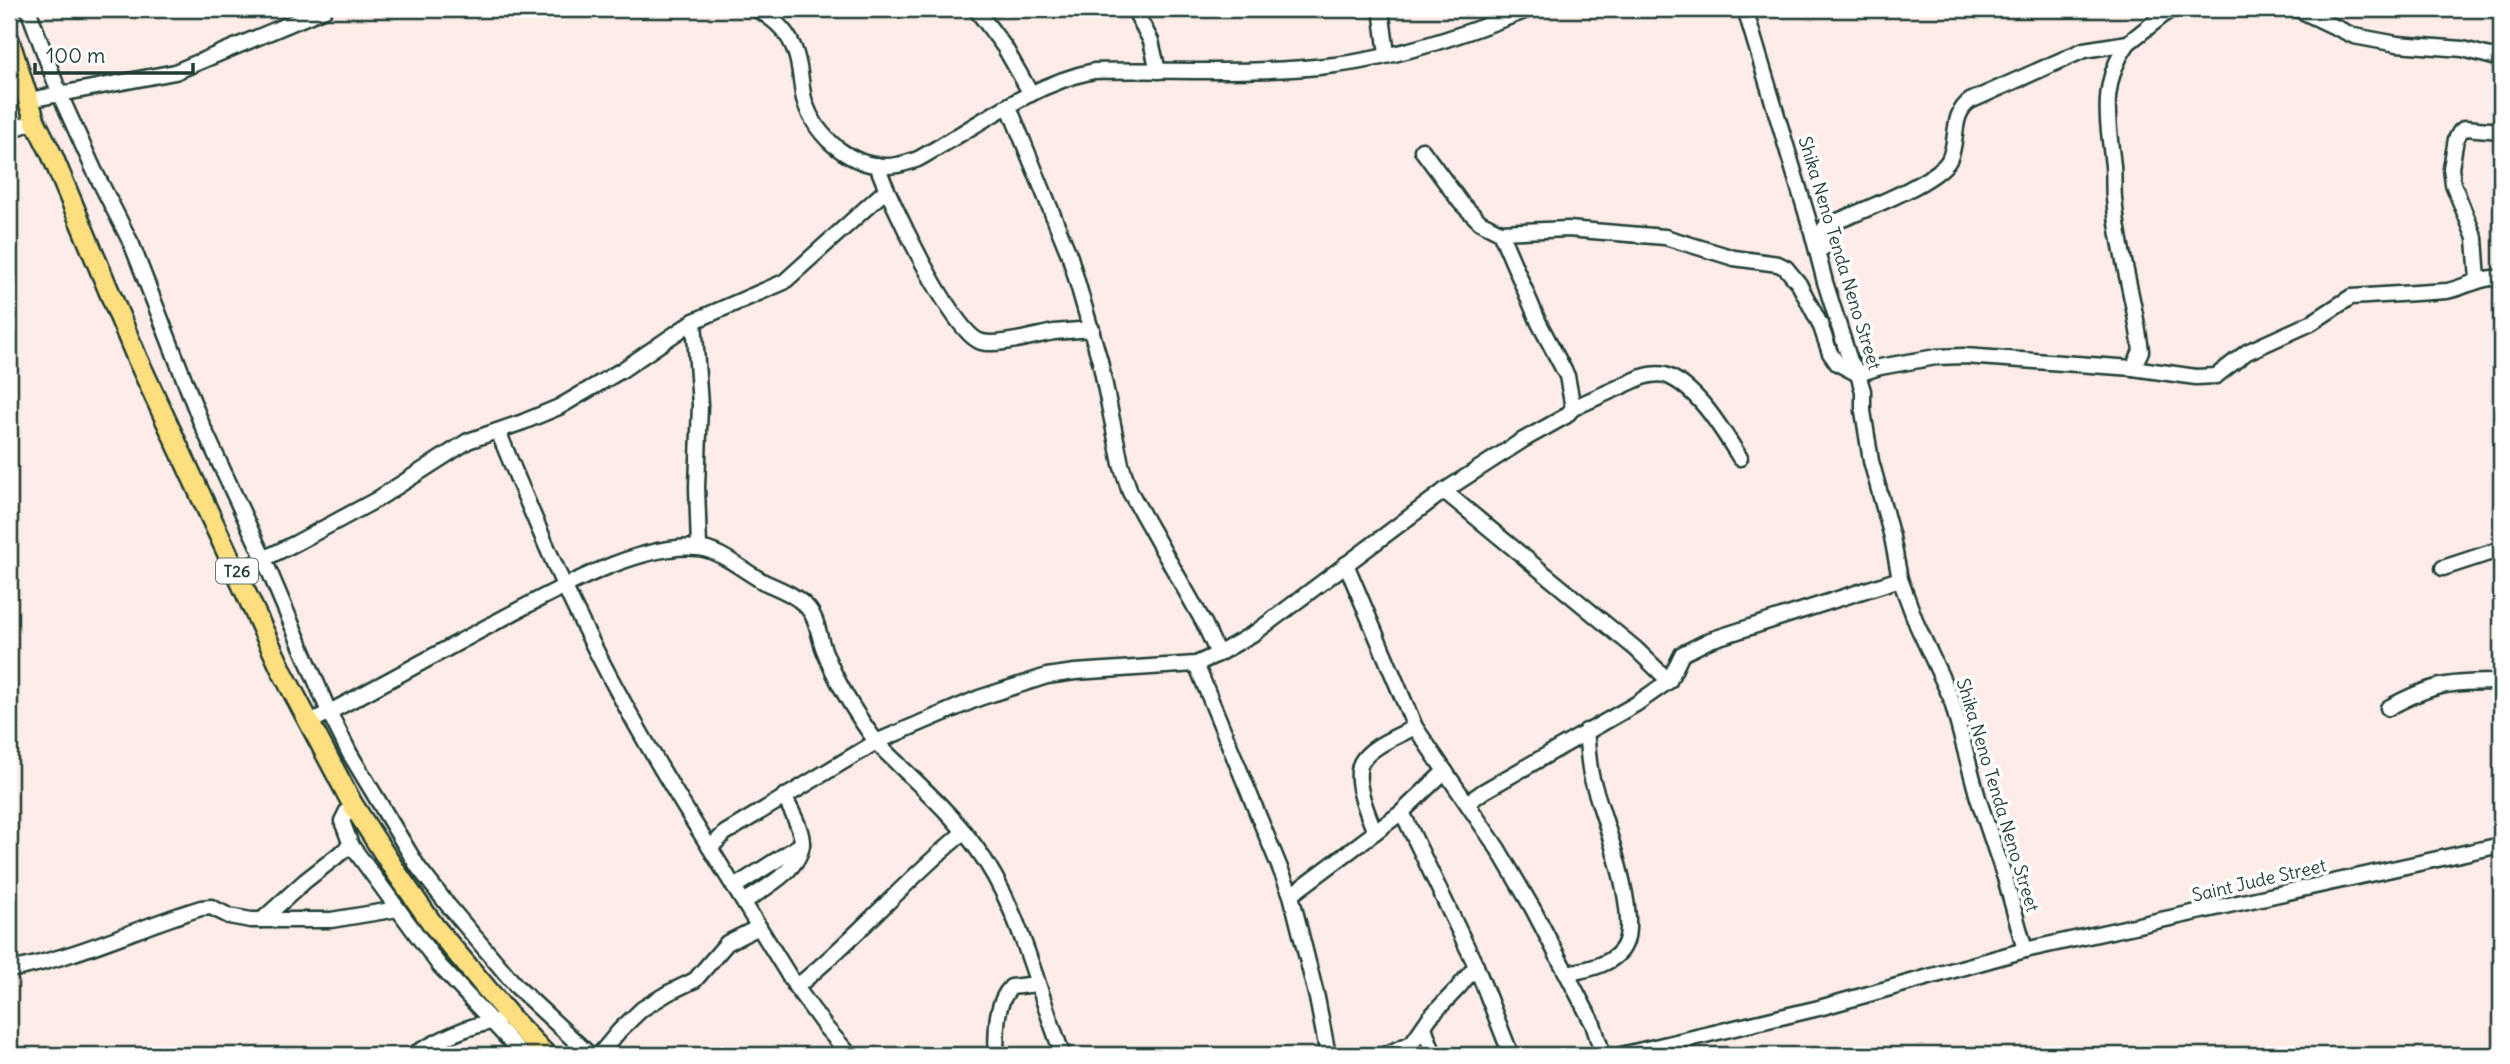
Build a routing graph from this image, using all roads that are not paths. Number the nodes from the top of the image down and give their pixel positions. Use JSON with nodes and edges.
{"nodes":[{"id":1,"x":28,"y":9,"type":"edge"},
{"id":2,"x":325,"y":9,"type":"edge"},
{"id":3,"x":755,"y":9,"type":"edge"},
{"id":4,"x":976,"y":9,"type":"edge"},
{"id":5,"x":1134,"y":9,"type":"edge"},
{"id":6,"x":1381,"y":9,"type":"edge"},
{"id":7,"x":1530,"y":9,"type":"edge"},
{"id":8,"x":1745,"y":9,"type":"edge"},
{"id":9,"x":2171,"y":9,"type":"edge"},
{"id":10,"x":2297,"y":9,"type":"edge"},
{"id":11,"x":9,"y":40,"type":"edge"},
{"id":12,"x":2128,"y":43,"type":"junction"},
{"id":13,"x":1387,"y":54,"type":"junction"},
{"id":14,"x":2501,"y":59,"type":"edge"},
{"id":15,"x":1158,"y":71,"type":"junction"},
{"id":16,"x":60,"y":94,"type":"junction"},
{"id":17,"x":1031,"y":94,"type":"junction"},
{"id":18,"x":29,"y":100,"type":"junction"},
{"id":19,"x":1009,"y":107,"type":"junction"},
{"id":20,"x":35,"y":121,"type":"junction"},
{"id":21,"x":9,"y":131,"type":"edge"},
{"id":22,"x":2501,"y":131,"type":"edge"},
{"id":23,"x":1422,"y":150,"type":"dead end"},
{"id":24,"x":877,"y":165,"type":"junction"},
{"id":25,"x":886,"y":190,"type":"junction"},
{"id":26,"x":1500,"y":232,"type":"junction"},
{"id":27,"x":2501,"y":278,"type":"edge"},
{"id":28,"x":2478,"y":280,"type":"junction"},
{"id":29,"x":694,"y":321,"type":"junction"},
{"id":30,"x":1092,"y":329,"type":"junction"},
{"id":31,"x":2133,"y":368,"type":"junction"},
{"id":32,"x":1860,"y":373,"type":"junction"},
{"id":33,"x":1573,"y":408,"type":"junction"},
{"id":34,"x":498,"y":431,"type":"junction"},
{"id":35,"x":1740,"y":458,"type":"dead end"},
{"id":36,"x":1444,"y":491,"type":"junction"},
{"id":37,"x":699,"y":547,"type":"junction"},
{"id":38,"x":2501,"y":549,"type":"edge"},
{"id":39,"x":264,"y":559,"type":"junction"},
{"id":40,"x":1346,"y":565,"type":"junction"},
{"id":41,"x":2443,"y":568,"type":"dead end"},
{"id":42,"x":237,"y":572,"type":"junction"},
{"id":43,"x":1900,"y":579,"type":"junction"},
{"id":44,"x":564,"y":586,"type":"junction"},
{"id":45,"x":1218,"y":654,"type":"junction"},
{"id":46,"x":1196,"y":664,"type":"junction"},
{"id":47,"x":1669,"y":681,"type":"junction"},
{"id":48,"x":2501,"y":682,"type":"edge"},
{"id":49,"x":2388,"y":708,"type":"dead end"},
{"id":50,"x":329,"y":712,"type":"junction"},
{"id":51,"x":309,"y":723,"type":"junction"},
{"id":52,"x":1415,"y":727,"type":"junction"},
{"id":53,"x":1586,"y":731,"type":"junction"},
{"id":54,"x":876,"y":742,"type":"junction"},
{"id":55,"x":1445,"y":771,"type":"junction"},
{"id":56,"x":784,"y":796,"type":"junction"},
{"id":57,"x":1467,"y":803,"type":"junction"},
{"id":58,"x":353,"y":805,"type":"junction"},
{"id":59,"x":1402,"y":812,"type":"junction"},
{"id":60,"x":964,"y":832,"type":"junction"},
{"id":61,"x":1375,"y":832,"type":"junction"},
{"id":62,"x":802,"y":844,"type":"junction"},
{"id":63,"x":351,"y":845,"type":"junction"},
{"id":64,"x":2501,"y":845,"type":"edge"},
{"id":65,"x":710,"y":848,"type":"junction"},
{"id":66,"x":734,"y":887,"type":"junction"},
{"id":67,"x":1290,"y":895,"type":"junction"},
{"id":68,"x":744,"y":902,"type":"junction"},
{"id":69,"x":398,"y":909,"type":"junction"},
{"id":70,"x":262,"y":920,"type":"junction"},
{"id":71,"x":759,"y":927,"type":"junction"},
{"id":72,"x":2025,"y":950,"type":"junction"},
{"id":73,"x":1476,"y":966,"type":"junction"},
{"id":74,"x":9,"y":970,"type":"edge"},
{"id":75,"x":1567,"y":973,"type":"junction"},
{"id":76,"x":1037,"y":984,"type":"junction"},
{"id":77,"x":796,"y":987,"type":"junction"},
{"id":78,"x":512,"y":1019,"type":"junction"},
{"id":79,"x":492,"y":1022,"type":"junction"},
{"id":80,"x":1424,"y":1027,"type":"junction"},
{"id":81,"x":535,"y":1053,"type":"edge"},
{"id":82,"x":412,"y":1055,"type":"edge"},
{"id":83,"x":590,"y":1055,"type":"edge"},
{"id":84,"x":599,"y":1055,"type":"edge"},
{"id":85,"x":850,"y":1055,"type":"edge"},
{"id":86,"x":996,"y":1055,"type":"edge"},
{"id":87,"x":1063,"y":1055,"type":"edge"},
{"id":88,"x":1328,"y":1055,"type":"edge"},
{"id":89,"x":1384,"y":1055,"type":"edge"},
{"id":90,"x":1434,"y":1055,"type":"edge"},
{"id":91,"x":1511,"y":1055,"type":"edge"},
{"id":92,"x":1603,"y":1055,"type":"edge"},
{"id":93,"x":1620,"y":1055,"type":"edge"}],
"edges":[{"from":1,"to":16,"type":"street"},
{"from":2,"to":16,"type":"street"},
{"from":3,"to":24,"type":"street"},
{"from":4,"to":17,"type":"street"},
{"from":5,"to":15,"type":"street"},
{"from":6,"to":13,"type":"street"},
{"from":7,"to":13,"type":"street"},
{"from":8,"to":32,"type":"street","name":"Shika Neno Tenda Neno Street"},
{"from":9,"to":12,"type":"street"},
{"from":10,"to":14,"type":"street"},
{"from":11,"to":18,"type":"highway","number":"T26"},
{"from":12,"to":31,"type":"street"},
{"from":12,"to":32,"type":"street"},
{"from":13,"to":15,"type":"street"},
{"from":15,"to":17,"type":"street"},
{"from":16,"to":18,"type":"street"},
{"from":16,"to":39,"type":"street"},
{"from":17,"to":19,"type":"street"},
{"from":18,"to":20,"type":"highway","number":"T26"},
{"from":19,"to":24,"type":"street"},
{"from":19,"to":30,"type":"street"},
{"from":20,"to":21,"type":"street"},
{"from":20,"to":42,"type":"highway","number":"T26"},
{"from":22,"to":28,"type":"street"},
{"from":23,"to":26,"type":"street"},
{"from":24,"to":25,"type":"street"},
{"from":25,"to":29,"type":"street"},
{"from":25,"to":30,"type":"street"},
{"from":26,"to":32,"type":"street"},
{"from":26,"to":33,"type":"street"},
{"from":27,"to":28,"type":"street"},
{"from":28,"to":31,"type":"street"},
{"from":29,"to":34,"type":"street"},
{"from":29,"to":37,"type":"street"},
{"from":30,"to":45,"type":"street"},
{"from":31,"to":32,"type":"street"},
{"from":32,"to":43,"type":"street","name":"Shika Neno Tenda Neno Street"},
{"from":33,"to":35,"type":"street"},
{"from":33,"to":36,"type":"street"},
{"from":34,"to":39,"type":"street"},
{"from":34,"to":44,"type":"street"},
{"from":36,"to":40,"type":"street"},
{"from":36,"to":47,"type":"street"},
{"from":37,"to":44,"type":"street"},
{"from":37,"to":54,"type":"street"},
{"from":38,"to":41,"type":"street"},
{"from":39,"to":42,"type":"street"},
{"from":39,"to":50,"type":"street"},
{"from":40,"to":45,"type":"street"},
{"from":40,"to":52,"type":"street"},
{"from":42,"to":51,"type":"highway","number":"T26"},
{"from":43,"to":47,"type":"street"},
{"from":43,"to":72,"type":"street","name":"Shika Neno Tenda Neno Street"},
{"from":44,"to":50,"type":"street"},
{"from":44,"to":65,"type":"street"},
{"from":45,"to":46,"type":"street"},
{"from":46,"to":54,"type":"street"},
{"from":46,"to":67,"type":"street"},
{"from":47,"to":53,"type":"street"},
{"from":48,"to":49,"type":"street"},
{"from":50,"to":51,"type":"street"},
{"from":50,"to":83,"type":"street"},
{"from":51,"to":58,"type":"highway","number":"T26"},
{"from":52,"to":55,"type":"street"},
{"from":52,"to":61,"type":"street"},
{"from":53,"to":57,"type":"street"},
{"from":53,"to":75,"type":"street"},
{"from":54,"to":56,"type":"street"},
{"from":54,"to":60,"type":"street"},
{"from":55,"to":57,"type":"street"},
{"from":55,"to":59,"type":"street"},
{"from":56,"to":62,"type":"street"},
{"from":56,"to":65,"type":"street"},
{"from":57,"to":75,"type":"street"},
{"from":58,"to":63,"type":"street"},
{"from":58,"to":78,"type":"highway","number":"T26"},
{"from":59,"to":61,"type":"street"},
{"from":59,"to":73,"type":"street"},
{"from":60,"to":76,"type":"street"},
{"from":60,"to":77,"type":"street"},
{"from":61,"to":67,"type":"street"},
{"from":62,"to":66,"type":"street"},
{"from":62,"to":68,"type":"street"},
{"from":63,"to":69,"type":"street"},
{"from":63,"to":70,"type":"street"},
{"from":64,"to":72,"type":"street","name":"Saint Jude Street"},
{"from":65,"to":66,"type":"street"},
{"from":66,"to":68,"type":"street"},
{"from":67,"to":88,"type":"street"},
{"from":68,"to":71,"type":"street"},
{"from":69,"to":70,"type":"street"},
{"from":69,"to":79,"type":"street"},
{"from":70,"to":74,"type":"street"},
{"from":71,"to":77,"type":"street"},
{"from":71,"to":84,"type":"street"},
{"from":72,"to":93,"type":"street","name":"Saint Jude Street"},
{"from":73,"to":80,"type":"street"},
{"from":73,"to":91,"type":"street"},
{"from":75,"to":92,"type":"street"},
{"from":76,"to":86,"type":"street"},
{"from":76,"to":87,"type":"street"},
{"from":77,"to":85,"type":"street"},
{"from":78,"to":79,"type":"street"},
{"from":78,"to":81,"type":"highway","number":"T26"},
{"from":79,"to":81,"type":"street"},
{"from":79,"to":82,"type":"street"},
{"from":80,"to":89,"type":"street"},
{"from":80,"to":90,"type":"street"}]}
